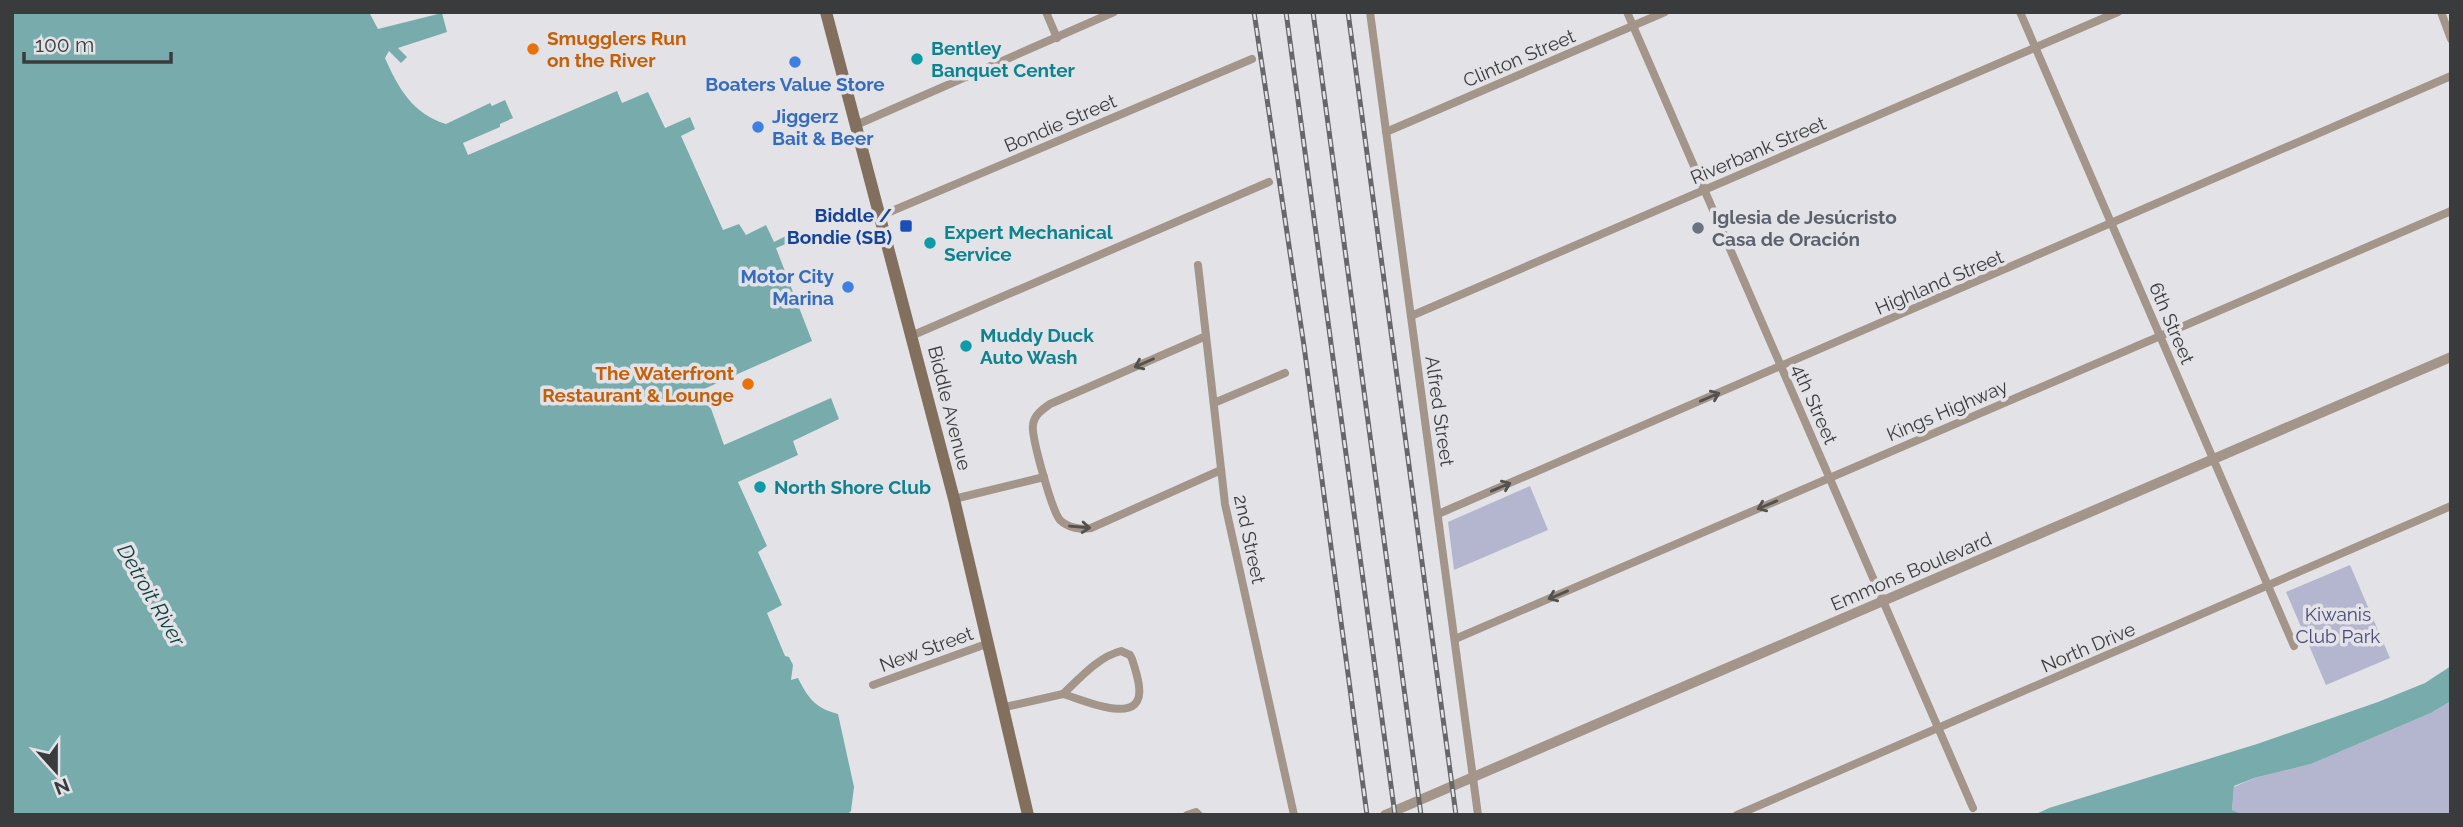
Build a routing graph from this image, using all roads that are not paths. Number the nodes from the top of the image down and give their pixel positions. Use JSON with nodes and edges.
{"nodes":[{"id":1,"x":826,"y":12,"type":"edge"},
{"id":2,"x":1046,"y":12,"type":"edge"},
{"id":3,"x":1114,"y":12,"type":"edge"},
{"id":4,"x":1370,"y":12,"type":"edge"},
{"id":5,"x":1628,"y":12,"type":"edge"},
{"id":6,"x":1665,"y":12,"type":"edge"},
{"id":7,"x":2020,"y":12,"type":"edge"},
{"id":8,"x":2118,"y":12,"type":"edge"},
{"id":9,"x":2441,"y":12,"type":"edge"},
{"id":10,"x":1633,"y":26,"type":"junction"},
{"id":11,"x":1057,"y":38,"type":"junction"},
{"id":12,"x":2451,"y":39,"type":"edge"},
{"id":13,"x":2036,"y":48,"type":"junction"},
{"id":14,"x":1252,"y":59,"type":"dead end"},
{"id":15,"x":2451,"y":76,"type":"edge"},
{"id":16,"x":856,"y":125,"type":"junction"},
{"id":17,"x":1386,"y":132,"type":"junction"},
{"id":18,"x":1269,"y":182,"type":"dead end"},
{"id":19,"x":1704,"y":190,"type":"junction"},
{"id":20,"x":2451,"y":211,"type":"edge"},
{"id":21,"x":880,"y":216,"type":"junction"},
{"id":22,"x":2112,"y":224,"type":"junction"},
{"id":23,"x":1198,"y":265,"type":"dead end"},
{"id":24,"x":1411,"y":316,"type":"junction"},
{"id":25,"x":911,"y":336,"type":"junction"},
{"id":26,"x":1206,"y":336,"type":"junction"},
{"id":27,"x":2160,"y":336,"type":"junction"},
{"id":28,"x":2451,"y":357,"type":"edge"},
{"id":29,"x":1781,"y":366,"type":"junction"},
{"id":30,"x":1285,"y":373,"type":"dead end"},
{"id":31,"x":1214,"y":403,"type":"junction"},
{"id":32,"x":2214,"y":459,"type":"junction"},
{"id":33,"x":1222,"y":470,"type":"junction"},
{"id":34,"x":1044,"y":477,"type":"junction"},
{"id":35,"x":1830,"y":478,"type":"junction"},
{"id":36,"x":954,"y":499,"type":"junction"},
{"id":37,"x":2451,"y":506,"type":"edge"},
{"id":38,"x":1438,"y":514,"type":"junction"},
{"id":39,"x":2269,"y":586,"type":"junction"},
{"id":40,"x":1883,"y":602,"type":"junction"},
{"id":41,"x":1455,"y":639,"type":"junction"},
{"id":42,"x":989,"y":643,"type":"junction"},
{"id":43,"x":2294,"y":646,"type":"dead end"},
{"id":44,"x":873,"y":685,"type":"dead end"},
{"id":45,"x":1063,"y":694,"type":"junction"},
{"id":46,"x":1004,"y":707,"type":"junction"},
{"id":47,"x":1939,"y":728,"type":"junction"},
{"id":48,"x":1474,"y":778,"type":"junction"},
{"id":49,"x":1973,"y":808,"type":"dead end"},
{"id":50,"x":1028,"y":815,"type":"edge"},
{"id":51,"x":1186,"y":815,"type":"edge"},
{"id":52,"x":1199,"y":815,"type":"edge"},
{"id":53,"x":1294,"y":815,"type":"edge"},
{"id":54,"x":1385,"y":815,"type":"edge"},
{"id":55,"x":1478,"y":815,"type":"edge"},
{"id":56,"x":1737,"y":815,"type":"edge"}],
"edges":[{"from":1,"to":16,"type":"main road","name":"Biddle Avenue"},
{"from":2,"to":11,"type":"street"},
{"from":3,"to":11,"type":"street"},
{"from":4,"to":17,"type":"street","name":"Alfred Street"},
{"from":5,"to":10,"type":"street","name":"4th Street"},
{"from":6,"to":10,"type":"street","name":"Clinton Street"},
{"from":7,"to":13,"type":"street","name":"6th Street"},
{"from":8,"to":13,"type":"street","name":"Riverbank Street"},
{"from":9,"to":12,"type":"street"},
{"from":10,"to":17,"type":"street","name":"Clinton Street"},
{"from":10,"to":19,"type":"street","name":"4th Street"},
{"from":11,"to":16,"type":"street"},
{"from":13,"to":19,"type":"street","name":"Riverbank Street"},
{"from":13,"to":22,"type":"street","name":"6th Street"},
{"from":14,"to":21,"type":"street","name":"Bondie Street"},
{"from":15,"to":22,"type":"street","name":"Highland Street"},
{"from":16,"to":21,"type":"main road","name":"Biddle Avenue"},
{"from":17,"to":24,"type":"street","name":"Alfred Street"},
{"from":18,"to":25,"type":"street"},
{"from":19,"to":24,"type":"street","name":"Riverbank Street"},
{"from":19,"to":29,"type":"street","name":"4th Street"},
{"from":20,"to":27,"type":"street","name":"Kings Highway"},
{"from":21,"to":25,"type":"main road","name":"Biddle Avenue"},
{"from":22,"to":27,"type":"street","name":"6th Street"},
{"from":22,"to":29,"type":"street","name":"Highland Street"},
{"from":23,"to":26,"type":"street","name":"2nd Street"},
{"from":24,"to":38,"type":"street","name":"Alfred Street"},
{"from":25,"to":36,"type":"main road","name":"Biddle Avenue"},
{"from":26,"to":31,"type":"street","name":"2nd Street"},
{"from":26,"to":34,"type":"street","one_way":true},
{"from":27,"to":32,"type":"street","name":"6th Street"},
{"from":27,"to":35,"type":"street","name":"Kings Highway"},
{"from":28,"to":32,"type":"street","name":"Emmons Boulevard"},
{"from":29,"to":35,"type":"street","name":"4th Street"},
{"from":38,"to":29,"type":"street","name":"Highland Street","one_way":true},
{"from":30,"to":31,"type":"street"},
{"from":31,"to":33,"type":"street","name":"2nd Street"},
{"from":32,"to":39,"type":"street","name":"6th Street"},
{"from":32,"to":40,"type":"street","name":"Emmons Boulevard"},
{"from":34,"to":33,"type":"street","one_way":true},
{"from":33,"to":53,"type":"street","name":"2nd Street"},
{"from":34,"to":36,"type":"street"},
{"from":35,"to":40,"type":"street","name":"4th Street"},
{"from":35,"to":41,"type":"street","name":"Kings Highway","one_way":true},
{"from":36,"to":42,"type":"main road","name":"Biddle Avenue"},
{"from":37,"to":39,"type":"street","name":"North Drive"},
{"from":38,"to":41,"type":"street","name":"Alfred Street"},
{"from":39,"to":43,"type":"street","name":"6th Street"},
{"from":39,"to":47,"type":"street","name":"North Drive"},
{"from":40,"to":47,"type":"street","name":"4th Street"},
{"from":40,"to":48,"type":"street","name":"Emmons Boulevard"},
{"from":41,"to":48,"type":"street","name":"Alfred Street"},
{"from":42,"to":44,"type":"street","name":"New Street"},
{"from":42,"to":46,"type":"main road","name":"Biddle Avenue"},
{"from":45,"to":45,"type":"street"},
{"from":45,"to":46,"type":"street"},
{"from":46,"to":50,"type":"main road","name":"Biddle Avenue"},
{"from":47,"to":49,"type":"street","name":"4th Street"},
{"from":47,"to":56,"type":"street","name":"North Drive"},
{"from":48,"to":54,"type":"street","name":"Emmons Boulevard"},
{"from":48,"to":55,"type":"street","name":"Alfred Street"},
{"from":51,"to":52,"type":"street"}]}
